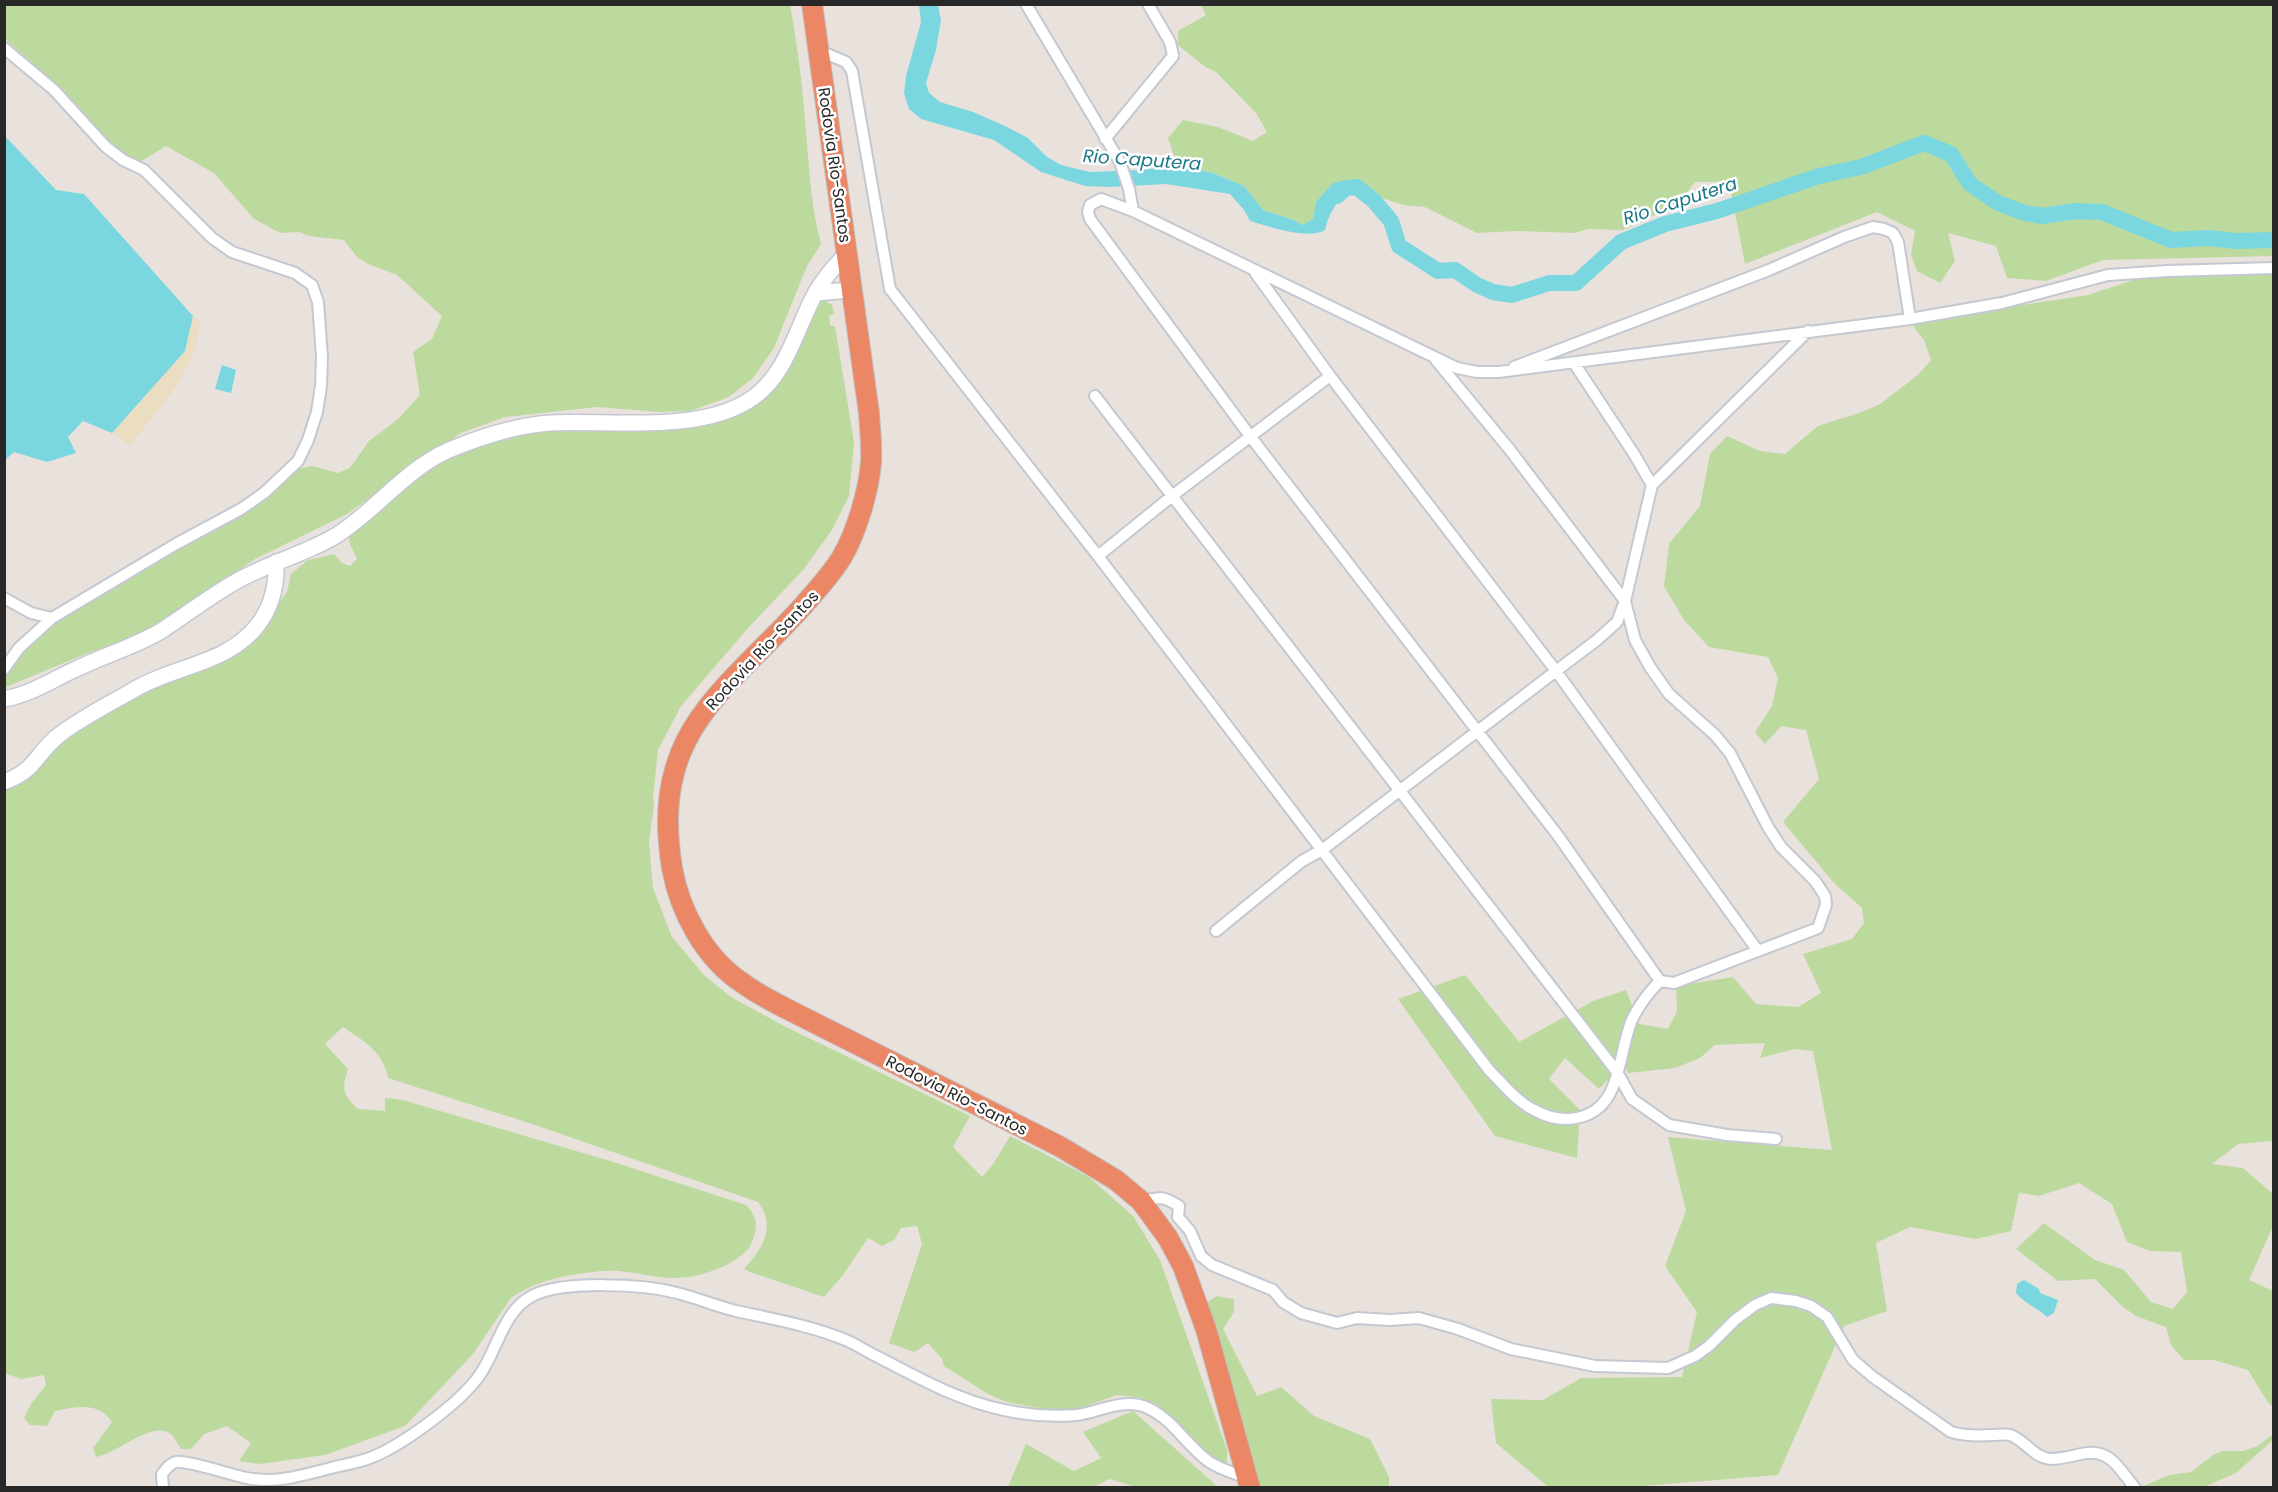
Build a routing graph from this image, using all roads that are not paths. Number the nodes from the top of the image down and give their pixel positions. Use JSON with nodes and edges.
{"nodes":[{"id":1,"x":812,"y":4,"type":"edge"},
{"id":2,"x":1026,"y":4,"type":"edge"},
{"id":3,"x":1148,"y":4,"type":"edge"},
{"id":4,"x":4,"y":48,"type":"edge"},
{"id":5,"x":820,"y":51,"type":"junction"},
{"id":6,"x":1105,"y":139,"type":"junction"},
{"id":7,"x":1133,"y":211,"type":"junction"},
{"id":8,"x":848,"y":253,"type":"junction"},
{"id":9,"x":2274,"y":268,"type":"edge"},
{"id":10,"x":1252,"y":269,"type":"junction"},
{"id":11,"x":851,"y":290,"type":"junction"},
{"id":12,"x":816,"y":293,"type":"junction"},
{"id":13,"x":1910,"y":319,"type":"junction"},
{"id":14,"x":1808,"y":331,"type":"junction"},
{"id":15,"x":1434,"y":358,"type":"junction"},
{"id":16,"x":1574,"y":363,"type":"junction"},
{"id":17,"x":1499,"y":372,"type":"junction"},
{"id":18,"x":1330,"y":376,"type":"junction"},
{"id":19,"x":1095,"y":396,"type":"dead end"},
{"id":20,"x":1250,"y":436,"type":"junction"},
{"id":21,"x":1652,"y":485,"type":"junction"},
{"id":22,"x":1172,"y":496,"type":"junction"},
{"id":23,"x":1098,"y":556,"type":"junction"},
{"id":24,"x":276,"y":562,"type":"junction"},
{"id":25,"x":4,"y":598,"type":"edge"},
{"id":26,"x":1625,"y":601,"type":"junction"},
{"id":27,"x":52,"y":618,"type":"junction"},
{"id":28,"x":4,"y":669,"type":"edge"},
{"id":29,"x":1556,"y":671,"type":"junction"},
{"id":30,"x":4,"y":699,"type":"edge"},
{"id":31,"x":1477,"y":730,"type":"junction"},
{"id":32,"x":4,"y":782,"type":"edge"},
{"id":33,"x":1400,"y":789,"type":"junction"},
{"id":34,"x":1322,"y":850,"type":"junction"},
{"id":35,"x":1216,"y":931,"type":"dead end"},
{"id":36,"x":1758,"y":951,"type":"junction"},
{"id":37,"x":1660,"y":981,"type":"junction"},
{"id":38,"x":1617,"y":1072,"type":"junction"},
{"id":39,"x":1776,"y":1139,"type":"dead end"},
{"id":40,"x":1141,"y":1202,"type":"junction"},
{"id":41,"x":1197,"y":1250,"type":"junction"},
{"id":42,"x":1182,"y":1266,"type":"junction"},
{"id":43,"x":1249,"y":1483,"type":"edge"},
{"id":44,"x":163,"y":1488,"type":"edge"},
{"id":45,"x":2135,"y":1488,"type":"edge"}],
"edges":[{"from":1,"to":5,"type":"highway","name":"Rodovia Rio-Santos"},
{"from":2,"to":6,"type":"street"},
{"from":3,"to":6,"type":"street"},
{"from":4,"to":27,"type":"street"},
{"from":5,"to":8,"type":"highway","name":"Rodovia Rio-Santos"},
{"from":5,"to":23,"type":"street"},
{"from":6,"to":7,"type":"street"},
{"from":7,"to":10,"type":"street"},
{"from":7,"to":20,"type":"street"},
{"from":8,"to":11,"type":"highway","name":"Rodovia Rio-Santos"},
{"from":8,"to":12,"type":"street"},
{"from":9,"to":13,"type":"street"},
{"from":10,"to":15,"type":"street"},
{"from":10,"to":18,"type":"street"},
{"from":11,"to":12,"type":"street"},
{"from":11,"to":40,"type":"highway","name":"Rodovia Rio-Santos"},
{"from":12,"to":24,"type":"street"},
{"from":13,"to":14,"type":"street"},
{"from":13,"to":17,"type":"street"},
{"from":14,"to":16,"type":"street"},
{"from":14,"to":21,"type":"street"},
{"from":15,"to":17,"type":"street"},
{"from":15,"to":26,"type":"street"},
{"from":16,"to":17,"type":"street"},
{"from":16,"to":21,"type":"street"},
{"from":18,"to":20,"type":"street"},
{"from":18,"to":29,"type":"street"},
{"from":19,"to":22,"type":"street"},
{"from":20,"to":22,"type":"street"},
{"from":20,"to":31,"type":"street"},
{"from":21,"to":26,"type":"street"},
{"from":22,"to":23,"type":"street"},
{"from":22,"to":33,"type":"street"},
{"from":23,"to":34,"type":"street"},
{"from":24,"to":30,"type":"street"},
{"from":24,"to":32,"type":"street"},
{"from":25,"to":27,"type":"street"},
{"from":26,"to":29,"type":"street"},
{"from":26,"to":36,"type":"street"},
{"from":27,"to":28,"type":"street"},
{"from":29,"to":31,"type":"street"},
{"from":29,"to":36,"type":"street"},
{"from":31,"to":33,"type":"street"},
{"from":31,"to":37,"type":"street"},
{"from":33,"to":34,"type":"street"},
{"from":33,"to":38,"type":"street"},
{"from":34,"to":35,"type":"street"},
{"from":34,"to":38,"type":"street"},
{"from":36,"to":37,"type":"street"},
{"from":37,"to":38,"type":"street"},
{"from":38,"to":39,"type":"street"},
{"from":40,"to":41,"type":"street"},
{"from":40,"to":42,"type":"highway","name":"Rodovia Rio-Santos"},
{"from":41,"to":42,"type":"street"},
{"from":41,"to":45,"type":"street"},
{"from":42,"to":43,"type":"highway","name":"Rodovia Rio-Santos"},
{"from":43,"to":44,"type":"street"}]}
